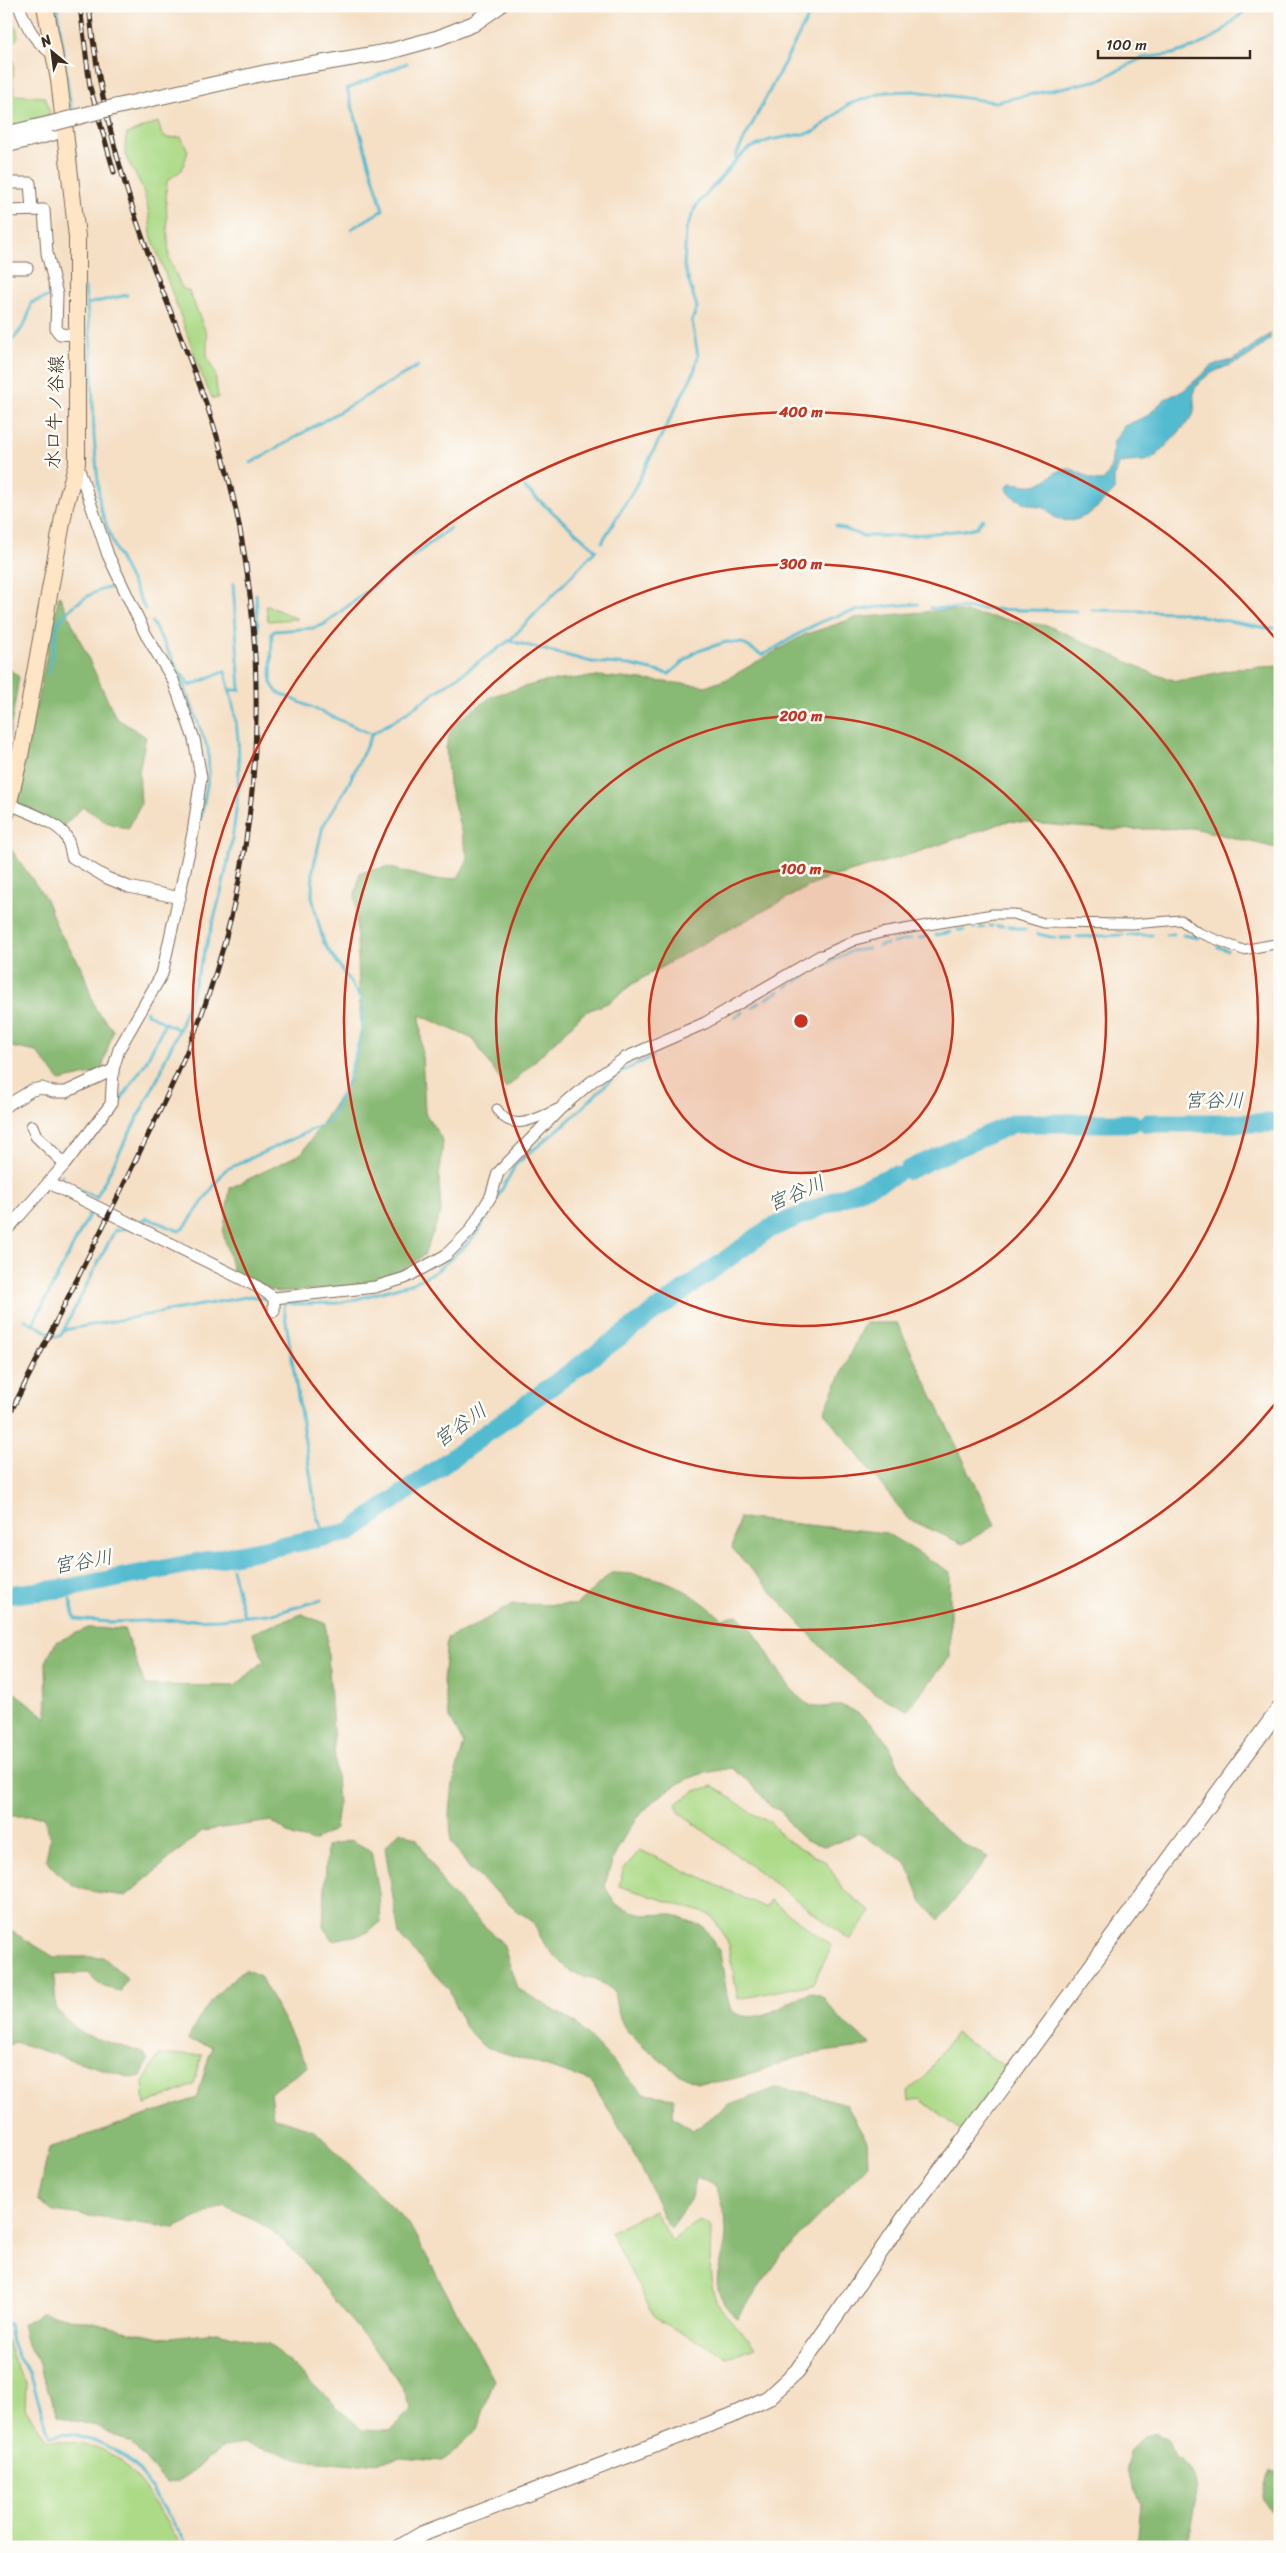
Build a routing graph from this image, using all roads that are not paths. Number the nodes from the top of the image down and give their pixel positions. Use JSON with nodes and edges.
{"nodes":[{"id":1,"x":19,"y":6,"type":"edge"},
{"id":2,"x":45,"y":6,"type":"edge"},
{"id":3,"x":499,"y":6,"type":"edge"},
{"id":4,"x":54,"y":55,"type":"junction"},
{"id":5,"x":52,"y":129,"type":"junction"},
{"id":6,"x":6,"y":134,"type":"edge"},
{"id":7,"x":6,"y":146,"type":"edge"},
{"id":8,"x":6,"y":183,"type":"edge"},
{"id":9,"x":32,"y":210,"type":"junction"},
{"id":10,"x":6,"y":211,"type":"edge"},
{"id":11,"x":6,"y":268,"type":"edge"},
{"id":12,"x":27,"y":268,"type":"dead end"},
{"id":13,"x":76,"y":335,"type":"junction"},
{"id":14,"x":77,"y":463,"type":"junction"},
{"id":15,"x":8,"y":810,"type":"edge"},
{"id":16,"x":180,"y":898,"type":"junction"},
{"id":17,"x":1280,"y":943,"type":"edge"},
{"id":18,"x":820,"y":956,"type":"joint"},
{"id":19,"x":112,"y":1070,"type":"junction"},
{"id":20,"x":6,"y":1106,"type":"edge"},
{"id":21,"x":561,"y":1108,"type":"junction"},
{"id":22,"x":497,"y":1109,"type":"dead end"},
{"id":23,"x":32,"y":1126,"type":"dead end"},
{"id":24,"x":65,"y":1164,"type":"junction"},
{"id":25,"x":49,"y":1183,"type":"junction"},
{"id":26,"x":6,"y":1231,"type":"edge"},
{"id":27,"x":274,"y":1298,"type":"junction"},
{"id":28,"x":274,"y":1311,"type":"dead end"},
{"id":29,"x":1280,"y":1708,"type":"edge"},
{"id":30,"x":400,"y":2547,"type":"edge"}],
"edges":[{"from":1,"to":4,"type":"street"},
{"from":2,"to":4,"type":"main road","name":"水口牛ノ谷線"},
{"from":3,"to":5,"type":"street","bridge":true},
{"from":4,"to":13,"type":"main road","name":"水口牛ノ谷線"},
{"from":5,"to":6,"type":"street"},
{"from":5,"to":7,"type":"street"},
{"from":8,"to":9,"type":"street"},
{"from":9,"to":10,"type":"street"},
{"from":9,"to":13,"type":"street"},
{"from":11,"to":12,"type":"street"},
{"from":13,"to":14,"type":"main road","name":"水口牛ノ谷線"},
{"from":14,"to":15,"type":"main road","name":"水口牛ノ谷線"},
{"from":14,"to":16,"type":"street"},
{"from":15,"to":16,"type":"street"},
{"from":16,"to":19,"type":"street"},
{"from":17,"to":18,"type":"street"},
{"from":18,"to":21,"type":"street"},
{"from":19,"to":20,"type":"street"},
{"from":19,"to":24,"type":"street"},
{"from":21,"to":22,"type":"street"},
{"from":21,"to":27,"type":"street"},
{"from":23,"to":24,"type":"street"},
{"from":24,"to":25,"type":"street"},
{"from":25,"to":26,"type":"street"},
{"from":25,"to":27,"type":"street"},
{"from":27,"to":28,"type":"street"},
{"from":29,"to":30,"type":"street"}]}
